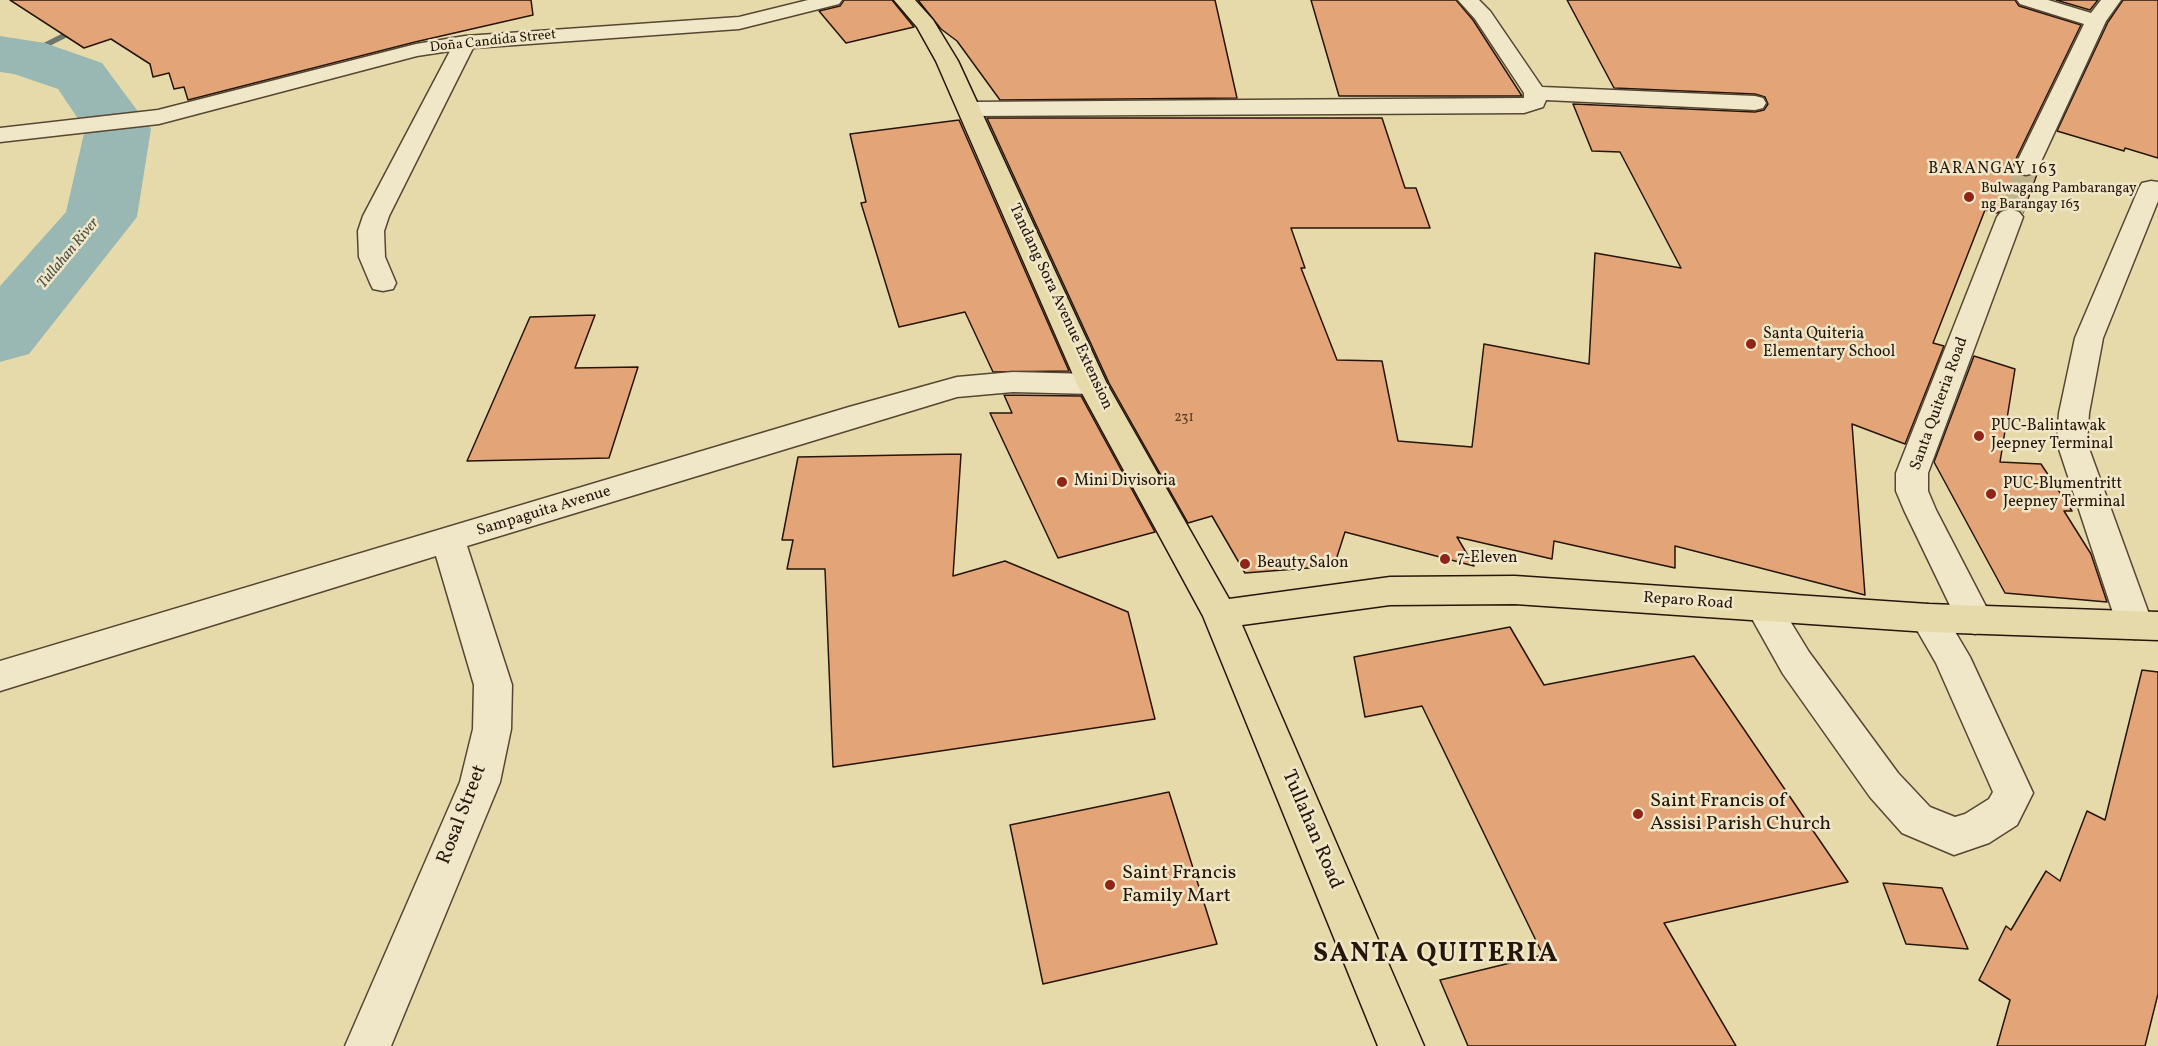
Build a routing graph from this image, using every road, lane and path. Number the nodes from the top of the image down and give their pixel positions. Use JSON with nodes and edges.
{"nodes":[{"id":1,"x":832,"y":0,"type":"edge"},
{"id":2,"x":904,"y":0,"type":"edge"},
{"id":3,"x":1468,"y":0,"type":"edge"},
{"id":4,"x":2026,"y":0,"type":"edge"},
{"id":5,"x":2111,"y":0,"type":"edge"},
{"id":6,"x":2096,"y":21,"type":"junction"},
{"id":7,"x":465,"y":42,"type":"junction"},
{"id":8,"x":1535,"y":93,"type":"junction"},
{"id":9,"x":1755,"y":103,"type":"dead end"},
{"id":10,"x":970,"y":109,"type":"junction"},
{"id":11,"x":0,"y":135,"type":"edge"},
{"id":12,"x":2026,"y":168,"type":"tunnel mouth"},
{"id":13,"x":2151,"y":188,"type":"dead end"},
{"id":14,"x":2010,"y":217,"type":"tunnel mouth"},
{"id":15,"x":383,"y":283,"type":"dead end"},
{"id":16,"x":1092,"y":384,"type":"junction"},
{"id":17,"x":449,"y":542,"type":"junction"},
{"id":18,"x":1764,"y":608,"type":"junction"},
{"id":19,"x":1220,"y":614,"type":"junction"},
{"id":20,"x":1928,"y":618,"type":"junction"},
{"id":21,"x":1975,"y":620,"type":"junction"},
{"id":22,"x":2146,"y":625,"type":"edge"},
{"id":23,"x":1,"y":676,"type":"edge"},
{"id":24,"x":368,"y":1046,"type":"edge"},
{"id":25,"x":1401,"y":1046,"type":"edge"}],
"edges":[{"from":1,"to":7,"type":"street","name":"Doña Candida Street"},
{"from":2,"to":10,"type":"main road","name":"Tandang Sora Avenue Extension"},
{"from":3,"to":8,"type":"street"},
{"from":4,"to":6,"type":"street"},
{"from":5,"to":6,"type":"street"},
{"from":6,"to":12,"type":"street"},
{"from":7,"to":11,"type":"street","name":"Doña Candida Street"},
{"from":7,"to":15,"type":"street"},
{"from":8,"to":9,"type":"street"},
{"from":8,"to":10,"type":"street"},
{"from":10,"to":16,"type":"main road","name":"Tandang Sora Avenue Extension"},
{"from":13,"to":22,"type":"street"},
{"from":14,"to":21,"type":"street","name":"Santa Quiteria Road"},
{"from":16,"to":17,"type":"street","name":"Sampaguita Avenue"},
{"from":16,"to":19,"type":"main road","name":"Tandang Sora Avenue Extension"},
{"from":17,"to":23,"type":"street","name":"Sampaguita Avenue"},
{"from":17,"to":24,"type":"street","name":"Rosal Street"},
{"from":18,"to":19,"type":"main road","name":"Reparo Road"},
{"from":18,"to":20,"type":"main road","name":"Reparo Road"},
{"from":18,"to":20,"type":"street"},
{"from":19,"to":25,"type":"main road","name":"Tullahan Road"},
{"from":20,"to":21,"type":"main road","name":"Reparo Road"},
{"from":21,"to":22,"type":"main road","name":"Reparo Road"}]}
